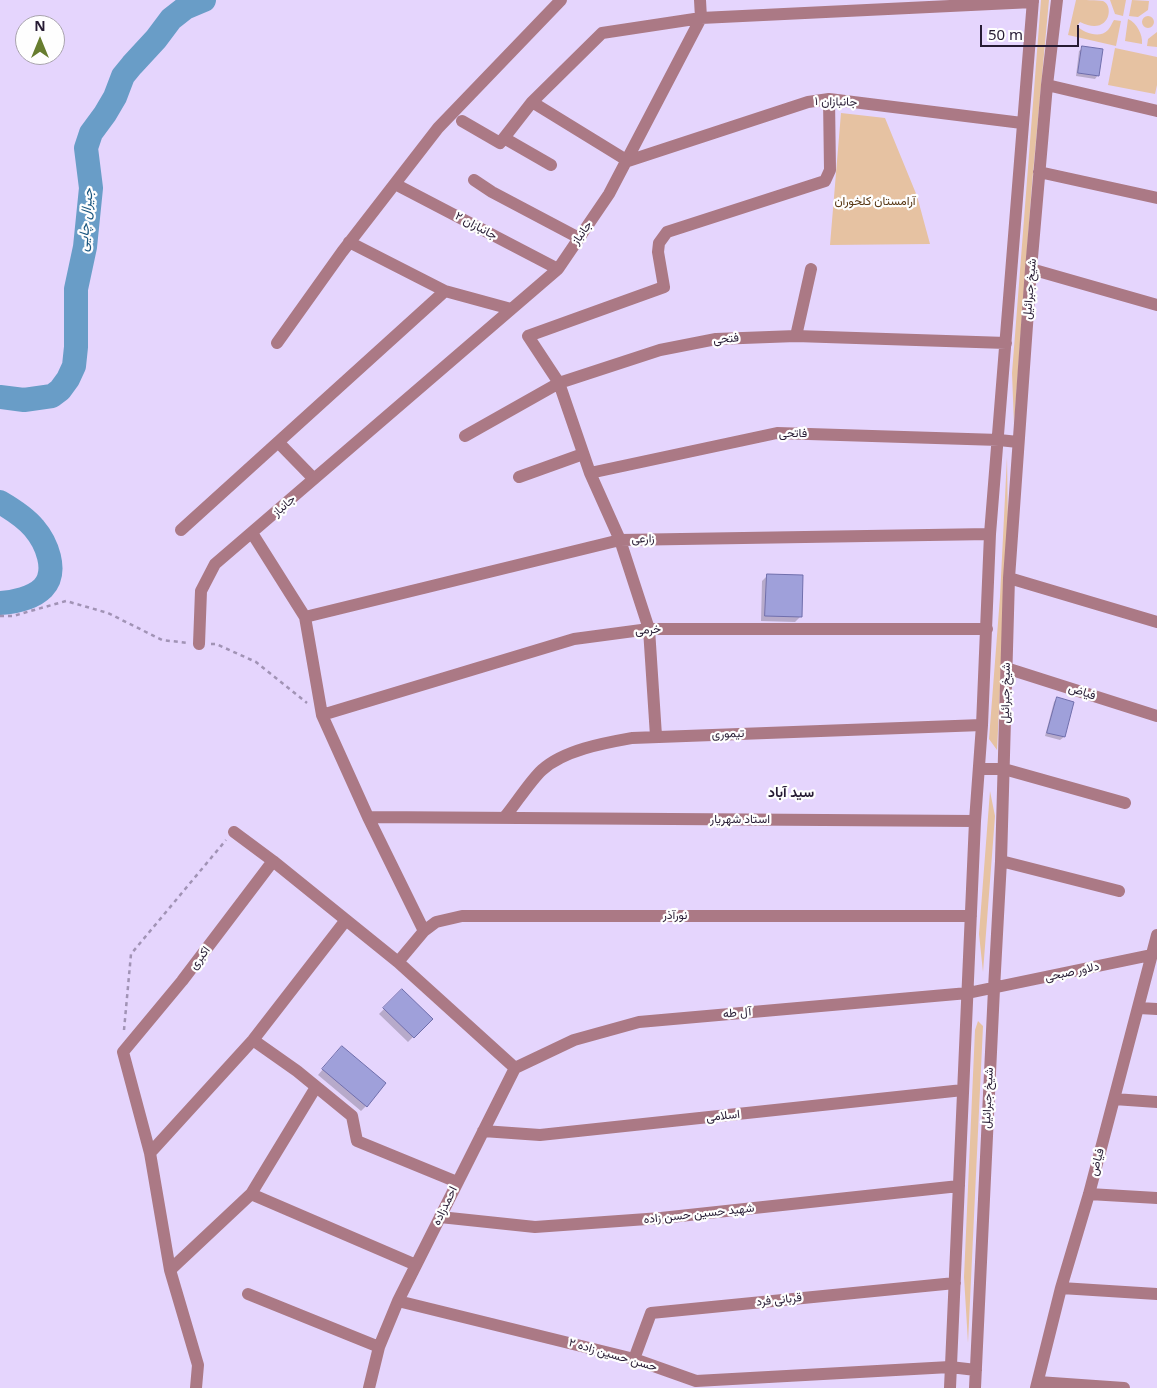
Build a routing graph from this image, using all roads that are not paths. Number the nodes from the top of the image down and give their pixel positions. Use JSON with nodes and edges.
{"nodes":[{"id":1,"x":561,"y":0,"type":"edge"},
{"id":2,"x":700,"y":0,"type":"edge"},
{"id":3,"x":1057,"y":0,"type":"edge"},
{"id":4,"x":1033,"y":1,"type":"edge"},
{"id":5,"x":701,"y":18,"type":"junction"},
{"id":6,"x":1047,"y":85,"type":"junction"},
{"id":7,"x":829,"y":99,"type":"junction"},
{"id":8,"x":532,"y":102,"type":"junction"},
{"id":9,"x":1157,"y":110,"type":"edge"},
{"id":10,"x":462,"y":121,"type":"dead end"},
{"id":11,"x":1022,"y":123,"type":"junction"},
{"id":12,"x":504,"y":138,"type":"junction"},
{"id":13,"x":628,"y":161,"type":"junction"},
{"id":14,"x":551,"y":165,"type":"dead end"},
{"id":15,"x":1039,"y":172,"type":"junction"},
{"id":16,"x":474,"y":180,"type":"dead end"},
{"id":17,"x":395,"y":184,"type":"junction"},
{"id":18,"x":1157,"y":198,"type":"edge"},
{"id":19,"x":579,"y":238,"type":"junction"},
{"id":20,"x":349,"y":242,"type":"junction"},
{"id":21,"x":558,"y":269,"type":"junction"},
{"id":22,"x":811,"y":269,"type":"dead end"},
{"id":23,"x":1031,"y":269,"type":"junction"},
{"id":24,"x":445,"y":291,"type":"junction"},
{"id":25,"x":1157,"y":305,"type":"edge"},
{"id":26,"x":511,"y":309,"type":"junction"},
{"id":27,"x":796,"y":336,"type":"junction"},
{"id":28,"x":277,"y":343,"type":"dead end"},
{"id":29,"x":1006,"y":343,"type":"junction"},
{"id":30,"x":559,"y":383,"type":"junction"},
{"id":31,"x":465,"y":436,"type":"dead end"},
{"id":32,"x":999,"y":440,"type":"junction"},
{"id":33,"x":278,"y":442,"type":"junction"},
{"id":34,"x":1018,"y":442,"type":"junction"},
{"id":35,"x":583,"y":454,"type":"junction"},
{"id":36,"x":590,"y":473,"type":"junction"},
{"id":37,"x":519,"y":477,"type":"dead end"},
{"id":38,"x":314,"y":479,"type":"junction"},
{"id":39,"x":181,"y":530,"type":"dead end"},
{"id":40,"x":252,"y":533,"type":"junction"},
{"id":41,"x":990,"y":534,"type":"junction"},
{"id":42,"x":620,"y":540,"type":"junction"},
{"id":43,"x":1009,"y":578,"type":"junction"},
{"id":44,"x":305,"y":617,"type":"junction"},
{"id":45,"x":1157,"y":622,"type":"edge"},
{"id":46,"x":649,"y":629,"type":"junction"},
{"id":47,"x":987,"y":629,"type":"junction"},
{"id":48,"x":199,"y":644,"type":"road end"},
{"id":49,"x":1006,"y":668,"type":"junction"},
{"id":50,"x":322,"y":715,"type":"junction"},
{"id":51,"x":1157,"y":716,"type":"edge"},
{"id":52,"x":982,"y":725,"type":"junction"},
{"id":53,"x":656,"y":736,"type":"junction"},
{"id":54,"x":1004,"y":769,"type":"junction"},
{"id":55,"x":979,"y":770,"type":"junction"},
{"id":56,"x":1125,"y":803,"type":"dead end"},
{"id":57,"x":368,"y":817,"type":"junction"},
{"id":58,"x":504,"y":818,"type":"junction"},
{"id":59,"x":976,"y":821,"type":"junction"},
{"id":60,"x":234,"y":832,"type":"road end"},
{"id":61,"x":273,"y":861,"type":"junction"},
{"id":62,"x":1002,"y":862,"type":"junction"},
{"id":63,"x":1119,"y":891,"type":"dead end"},
{"id":64,"x":971,"y":916,"type":"junction"},
{"id":65,"x":346,"y":920,"type":"junction"},
{"id":66,"x":424,"y":931,"type":"junction"},
{"id":67,"x":1157,"y":935,"type":"edge"},
{"id":68,"x":1151,"y":955,"type":"junction"},
{"id":69,"x":398,"y":962,"type":"junction"},
{"id":70,"x":994,"y":989,"type":"junction"},
{"id":71,"x":968,"y":993,"type":"junction"},
{"id":72,"x":1139,"y":1008,"type":"junction"},
{"id":73,"x":1157,"y":1009,"type":"edge"},
{"id":74,"x":253,"y":1040,"type":"junction"},
{"id":75,"x":515,"y":1068,"type":"junction"},
{"id":76,"x":316,"y":1087,"type":"junction"},
{"id":77,"x":963,"y":1090,"type":"junction"},
{"id":78,"x":1114,"y":1099,"type":"junction"},
{"id":79,"x":1157,"y":1102,"type":"edge"},
{"id":80,"x":483,"y":1131,"type":"junction"},
{"id":81,"x":150,"y":1154,"type":"junction"},
{"id":82,"x":456,"y":1182,"type":"junction"},
{"id":83,"x":959,"y":1186,"type":"junction"},
{"id":84,"x":251,"y":1194,"type":"junction"},
{"id":85,"x":1089,"y":1194,"type":"junction"},
{"id":86,"x":1157,"y":1198,"type":"edge"},
{"id":87,"x":440,"y":1217,"type":"junction"},
{"id":88,"x":416,"y":1265,"type":"junction"},
{"id":89,"x":170,"y":1270,"type":"junction"},
{"id":90,"x":955,"y":1283,"type":"junction"},
{"id":91,"x":1061,"y":1288,"type":"junction"},
{"id":92,"x":248,"y":1294,"type":"dead end"},
{"id":93,"x":1157,"y":1294,"type":"edge"},
{"id":94,"x":398,"y":1301,"type":"junction"},
{"id":95,"x":379,"y":1347,"type":"junction"},
{"id":96,"x":634,"y":1359,"type":"junction"},
{"id":97,"x":950,"y":1368,"type":"junction"},
{"id":98,"x":976,"y":1370,"type":"junction"},
{"id":99,"x":696,"y":1385,"type":"edge"},
{"id":100,"x":1037,"y":1385,"type":"edge"},
{"id":101,"x":196,"y":1388,"type":"edge"},
{"id":102,"x":369,"y":1388,"type":"edge"},
{"id":103,"x":950,"y":1388,"type":"edge"},
{"id":104,"x":975,"y":1388,"type":"edge"},
{"id":105,"x":1124,"y":1388,"type":"edge"}],
"edges":[{"from":1,"to":17,"type":"street"},
{"from":2,"to":5,"type":"street"},
{"from":3,"to":6,"type":"street","name":"شیخ جبرائیل"},
{"from":4,"to":5,"type":"street"},
{"from":4,"to":11,"type":"street","name":"شیخ جبرائیل"},
{"from":5,"to":8,"type":"street"},
{"from":5,"to":13,"type":"street","name":"جانباز"},
{"from":6,"to":9,"type":"street"},
{"from":6,"to":15,"type":"street","name":"شیخ جبرائیل"},
{"from":7,"to":11,"type":"street","name":"جانبازان ۱"},
{"from":7,"to":13,"type":"street","name":"جانبازان ۱"},
{"from":7,"to":30,"type":"street"},
{"from":8,"to":12,"type":"street"},
{"from":8,"to":13,"type":"street"},
{"from":10,"to":12,"type":"street"},
{"from":11,"to":29,"type":"street","name":"شیخ جبرائیل"},
{"from":12,"to":14,"type":"street"},
{"from":13,"to":19,"type":"street","name":"جانباز"},
{"from":15,"to":18,"type":"street"},
{"from":15,"to":23,"type":"street","name":"شیخ جبرائیل"},
{"from":16,"to":19,"type":"street"},
{"from":17,"to":20,"type":"street"},
{"from":17,"to":21,"type":"street","name":"جانبازان ۲"},
{"from":19,"to":21,"type":"street","name":"جانباز"},
{"from":20,"to":24,"type":"street"},
{"from":20,"to":28,"type":"street"},
{"from":21,"to":26,"type":"street","name":"جانباز"},
{"from":22,"to":27,"type":"street"},
{"from":23,"to":25,"type":"street"},
{"from":23,"to":34,"type":"street","name":"شیخ جبرائیل"},
{"from":24,"to":26,"type":"street"},
{"from":24,"to":33,"type":"street"},
{"from":26,"to":38,"type":"street","name":"جانباز"},
{"from":27,"to":29,"type":"street","name":"فتحی"},
{"from":27,"to":30,"type":"street","name":"فتحی"},
{"from":29,"to":32,"type":"street","name":"شیخ جبرائیل"},
{"from":30,"to":31,"type":"street","name":"فتحی"},
{"from":30,"to":35,"type":"street"},
{"from":32,"to":34,"type":"street","name":"فاتحی"},
{"from":32,"to":36,"type":"street","name":"فاتحی"},
{"from":32,"to":41,"type":"street","name":"شیخ جبرائیل"},
{"from":33,"to":38,"type":"street"},
{"from":33,"to":39,"type":"street"},
{"from":34,"to":43,"type":"street","name":"شیخ جبرائیل"},
{"from":35,"to":36,"type":"street"},
{"from":35,"to":37,"type":"street"},
{"from":36,"to":42,"type":"street"},
{"from":38,"to":40,"type":"street","name":"جانباز"},
{"from":40,"to":44,"type":"street"},
{"from":40,"to":48,"type":"street","name":"جانباز"},
{"from":41,"to":42,"type":"street","name":"زارعی"},
{"from":41,"to":47,"type":"street","name":"شیخ جبرائیل"},
{"from":42,"to":44,"type":"street","name":"زارعی"},
{"from":42,"to":46,"type":"street"},
{"from":43,"to":45,"type":"street"},
{"from":43,"to":49,"type":"street","name":"شیخ جبرائیل"},
{"from":44,"to":50,"type":"street"},
{"from":46,"to":47,"type":"street","name":"خرمی"},
{"from":46,"to":50,"type":"street","name":"خرمی"},
{"from":46,"to":53,"type":"street"},
{"from":47,"to":52,"type":"street","name":"شیخ جبرائیل"},
{"from":49,"to":51,"type":"street","name":"فیاض"},
{"from":49,"to":54,"type":"street","name":"شیخ جبرائیل"},
{"from":50,"to":57,"type":"street"},
{"from":52,"to":53,"type":"street","name":"تیموری"},
{"from":52,"to":55,"type":"street","name":"شیخ جبرائیل"},
{"from":53,"to":58,"type":"street","name":"تیموری"},
{"from":54,"to":55,"type":"street"},
{"from":54,"to":56,"type":"street"},
{"from":54,"to":62,"type":"street","name":"شیخ جبرائیل"},
{"from":55,"to":59,"type":"street","name":"شیخ جبرائیل"},
{"from":57,"to":58,"type":"street","name":"استاد شهریار"},
{"from":57,"to":66,"type":"street"},
{"from":58,"to":59,"type":"street","name":"استاد شهریار"},
{"from":59,"to":64,"type":"street","name":"شیخ جبرائیل"},
{"from":60,"to":61,"type":"street"},
{"from":61,"to":65,"type":"street"},
{"from":61,"to":81,"type":"street","name":"اکبری"},
{"from":62,"to":63,"type":"street"},
{"from":62,"to":70,"type":"street","name":"شیخ جبرائیل"},
{"from":64,"to":66,"type":"street","name":"نورآذر"},
{"from":64,"to":71,"type":"street","name":"شیخ جبرائیل"},
{"from":65,"to":69,"type":"street"},
{"from":65,"to":74,"type":"street"},
{"from":66,"to":69,"type":"street","name":"نورآذر"},
{"from":67,"to":68,"type":"street","name":"فیاض"},
{"from":68,"to":70,"type":"street","name":"دلاور صبحی"},
{"from":68,"to":72,"type":"street","name":"فیاض"},
{"from":69,"to":75,"type":"street"},
{"from":70,"to":71,"type":"street","name":"دلاور صبحی"},
{"from":70,"to":98,"type":"street","name":"شیخ جبرائیل"},
{"from":71,"to":75,"type":"street","name":"آل طه"},
{"from":71,"to":77,"type":"street","name":"شیخ جبرائیل"},
{"from":72,"to":73,"type":"street"},
{"from":72,"to":78,"type":"street","name":"فیاض"},
{"from":74,"to":76,"type":"street"},
{"from":74,"to":81,"type":"street"},
{"from":75,"to":80,"type":"street","name":"احمدزاده"},
{"from":76,"to":82,"type":"street"},
{"from":76,"to":84,"type":"street"},
{"from":77,"to":80,"type":"street","name":"اسلامی"},
{"from":77,"to":83,"type":"street","name":"شیخ جبرائیل"},
{"from":78,"to":79,"type":"street"},
{"from":78,"to":85,"type":"street","name":"فیاض"},
{"from":80,"to":82,"type":"street","name":"احمدزاده"},
{"from":81,"to":89,"type":"street"},
{"from":82,"to":87,"type":"street","name":"احمدزاده"},
{"from":83,"to":87,"type":"street","name":"شهید حسین حسن زاده"},
{"from":83,"to":90,"type":"street","name":"شیخ جبرائیل"},
{"from":84,"to":88,"type":"street"},
{"from":84,"to":89,"type":"street"},
{"from":85,"to":86,"type":"street"},
{"from":85,"to":91,"type":"street","name":"فیاض"},
{"from":87,"to":88,"type":"street","name":"احمدزاده"},
{"from":88,"to":94,"type":"street","name":"احمدزاده"},
{"from":89,"to":101,"type":"street"},
{"from":90,"to":96,"type":"street","name":"قربانی فرد"},
{"from":90,"to":97,"type":"street","name":"شیخ جبرائیل"},
{"from":91,"to":93,"type":"street"},
{"from":91,"to":100,"type":"street","name":"فیاض"},
{"from":92,"to":95,"type":"street"},
{"from":94,"to":95,"type":"street","name":"احمدزاده"},
{"from":94,"to":96,"type":"street","name":"حسن حسین زاده ۲"},
{"from":95,"to":102,"type":"street","name":"احمدزاده"},
{"from":96,"to":99,"type":"street","name":"حسن حسین زاده ۲"},
{"from":97,"to":98,"type":"street","name":"حسن حسین زاده ۲"},
{"from":97,"to":99,"type":"street","name":"حسن حسین زاده ۲"},
{"from":97,"to":103,"type":"street","name":"شیخ جبرائیل"},
{"from":98,"to":104,"type":"street","name":"شیخ جبرائیل"},
{"from":100,"to":105,"type":"street"}]}
